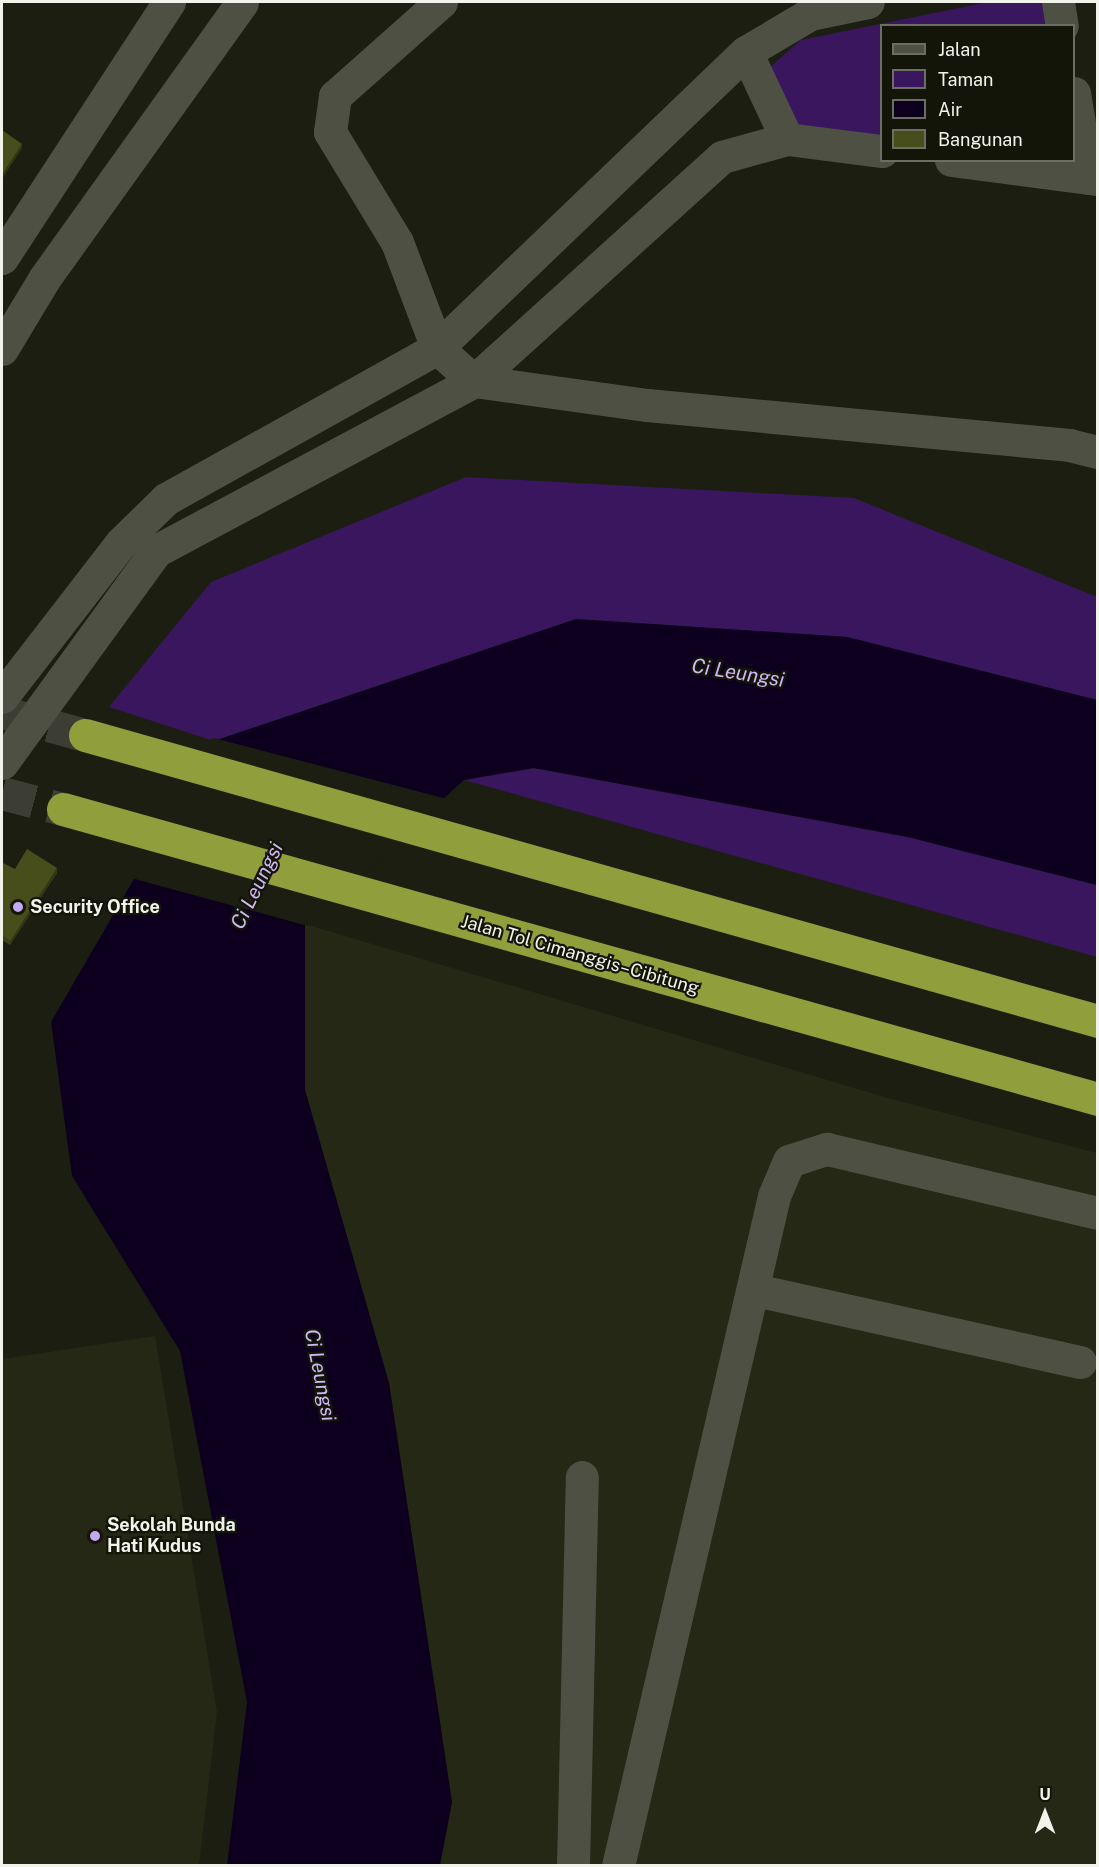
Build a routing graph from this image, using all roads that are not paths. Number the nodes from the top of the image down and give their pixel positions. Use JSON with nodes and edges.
{"nodes":[{"id":1,"x":169,"y":2,"type":"edge"},
{"id":2,"x":243,"y":2,"type":"edge"},
{"id":3,"x":441,"y":2,"type":"edge"},
{"id":4,"x":868,"y":2,"type":"edge"},
{"id":5,"x":1058,"y":2,"type":"edge"},
{"id":6,"x":1062,"y":24,"type":"edge"},
{"id":7,"x":746,"y":52,"type":"junction"},
{"id":8,"x":1075,"y":98,"type":"edge"},
{"id":9,"x":786,"y":139,"type":"junction"},
{"id":10,"x":880,"y":152,"type":"edge"},
{"id":11,"x":966,"y":162,"type":"edge"},
{"id":12,"x":1093,"y":179,"type":"edge"},
{"id":13,"x":2,"y":258,"type":"edge"},
{"id":14,"x":437,"y":348,"type":"junction"},
{"id":15,"x":2,"y":350,"type":"edge"},
{"id":16,"x":474,"y":381,"type":"junction"},
{"id":17,"x":1098,"y":452,"type":"edge"},
{"id":18,"x":2,"y":697,"type":"edge"},
{"id":19,"x":85,"y":735,"type":"tunnel mouth"},
{"id":20,"x":2,"y":763,"type":"edge"},
{"id":21,"x":63,"y":809,"type":"tunnel mouth"},
{"id":22,"x":1098,"y":1021,"type":"edge"},
{"id":23,"x":1098,"y":1099,"type":"edge"},
{"id":24,"x":1098,"y":1213,"type":"edge"},
{"id":25,"x":755,"y":1290,"type":"junction"},
{"id":26,"x":1080,"y":1362,"type":"dead end"},
{"id":27,"x":582,"y":1477,"type":"dead end"},
{"id":28,"x":573,"y":1866,"type":"edge"},
{"id":29,"x":618,"y":1866,"type":"edge"}],
"edges":[{"from":1,"to":13,"type":"street"},
{"from":2,"to":15,"type":"street"},
{"from":3,"to":14,"type":"street"},
{"from":4,"to":7,"type":"street"},
{"from":5,"to":6,"type":"street"},
{"from":7,"to":9,"type":"street"},
{"from":7,"to":14,"type":"street"},
{"from":8,"to":12,"type":"street"},
{"from":9,"to":10,"type":"street"},
{"from":9,"to":16,"type":"street"},
{"from":11,"to":12,"type":"street"},
{"from":14,"to":16,"type":"street"},
{"from":14,"to":18,"type":"street"},
{"from":16,"to":17,"type":"street"},
{"from":16,"to":20,"type":"street"},
{"from":19,"to":22,"type":"highway"},
{"from":21,"to":23,"type":"highway","name":"Jalan Tol Cimanggis–Cibitung"},
{"from":24,"to":25,"type":"street"},
{"from":25,"to":26,"type":"street"},
{"from":25,"to":29,"type":"street"},
{"from":27,"to":28,"type":"street"}]}
